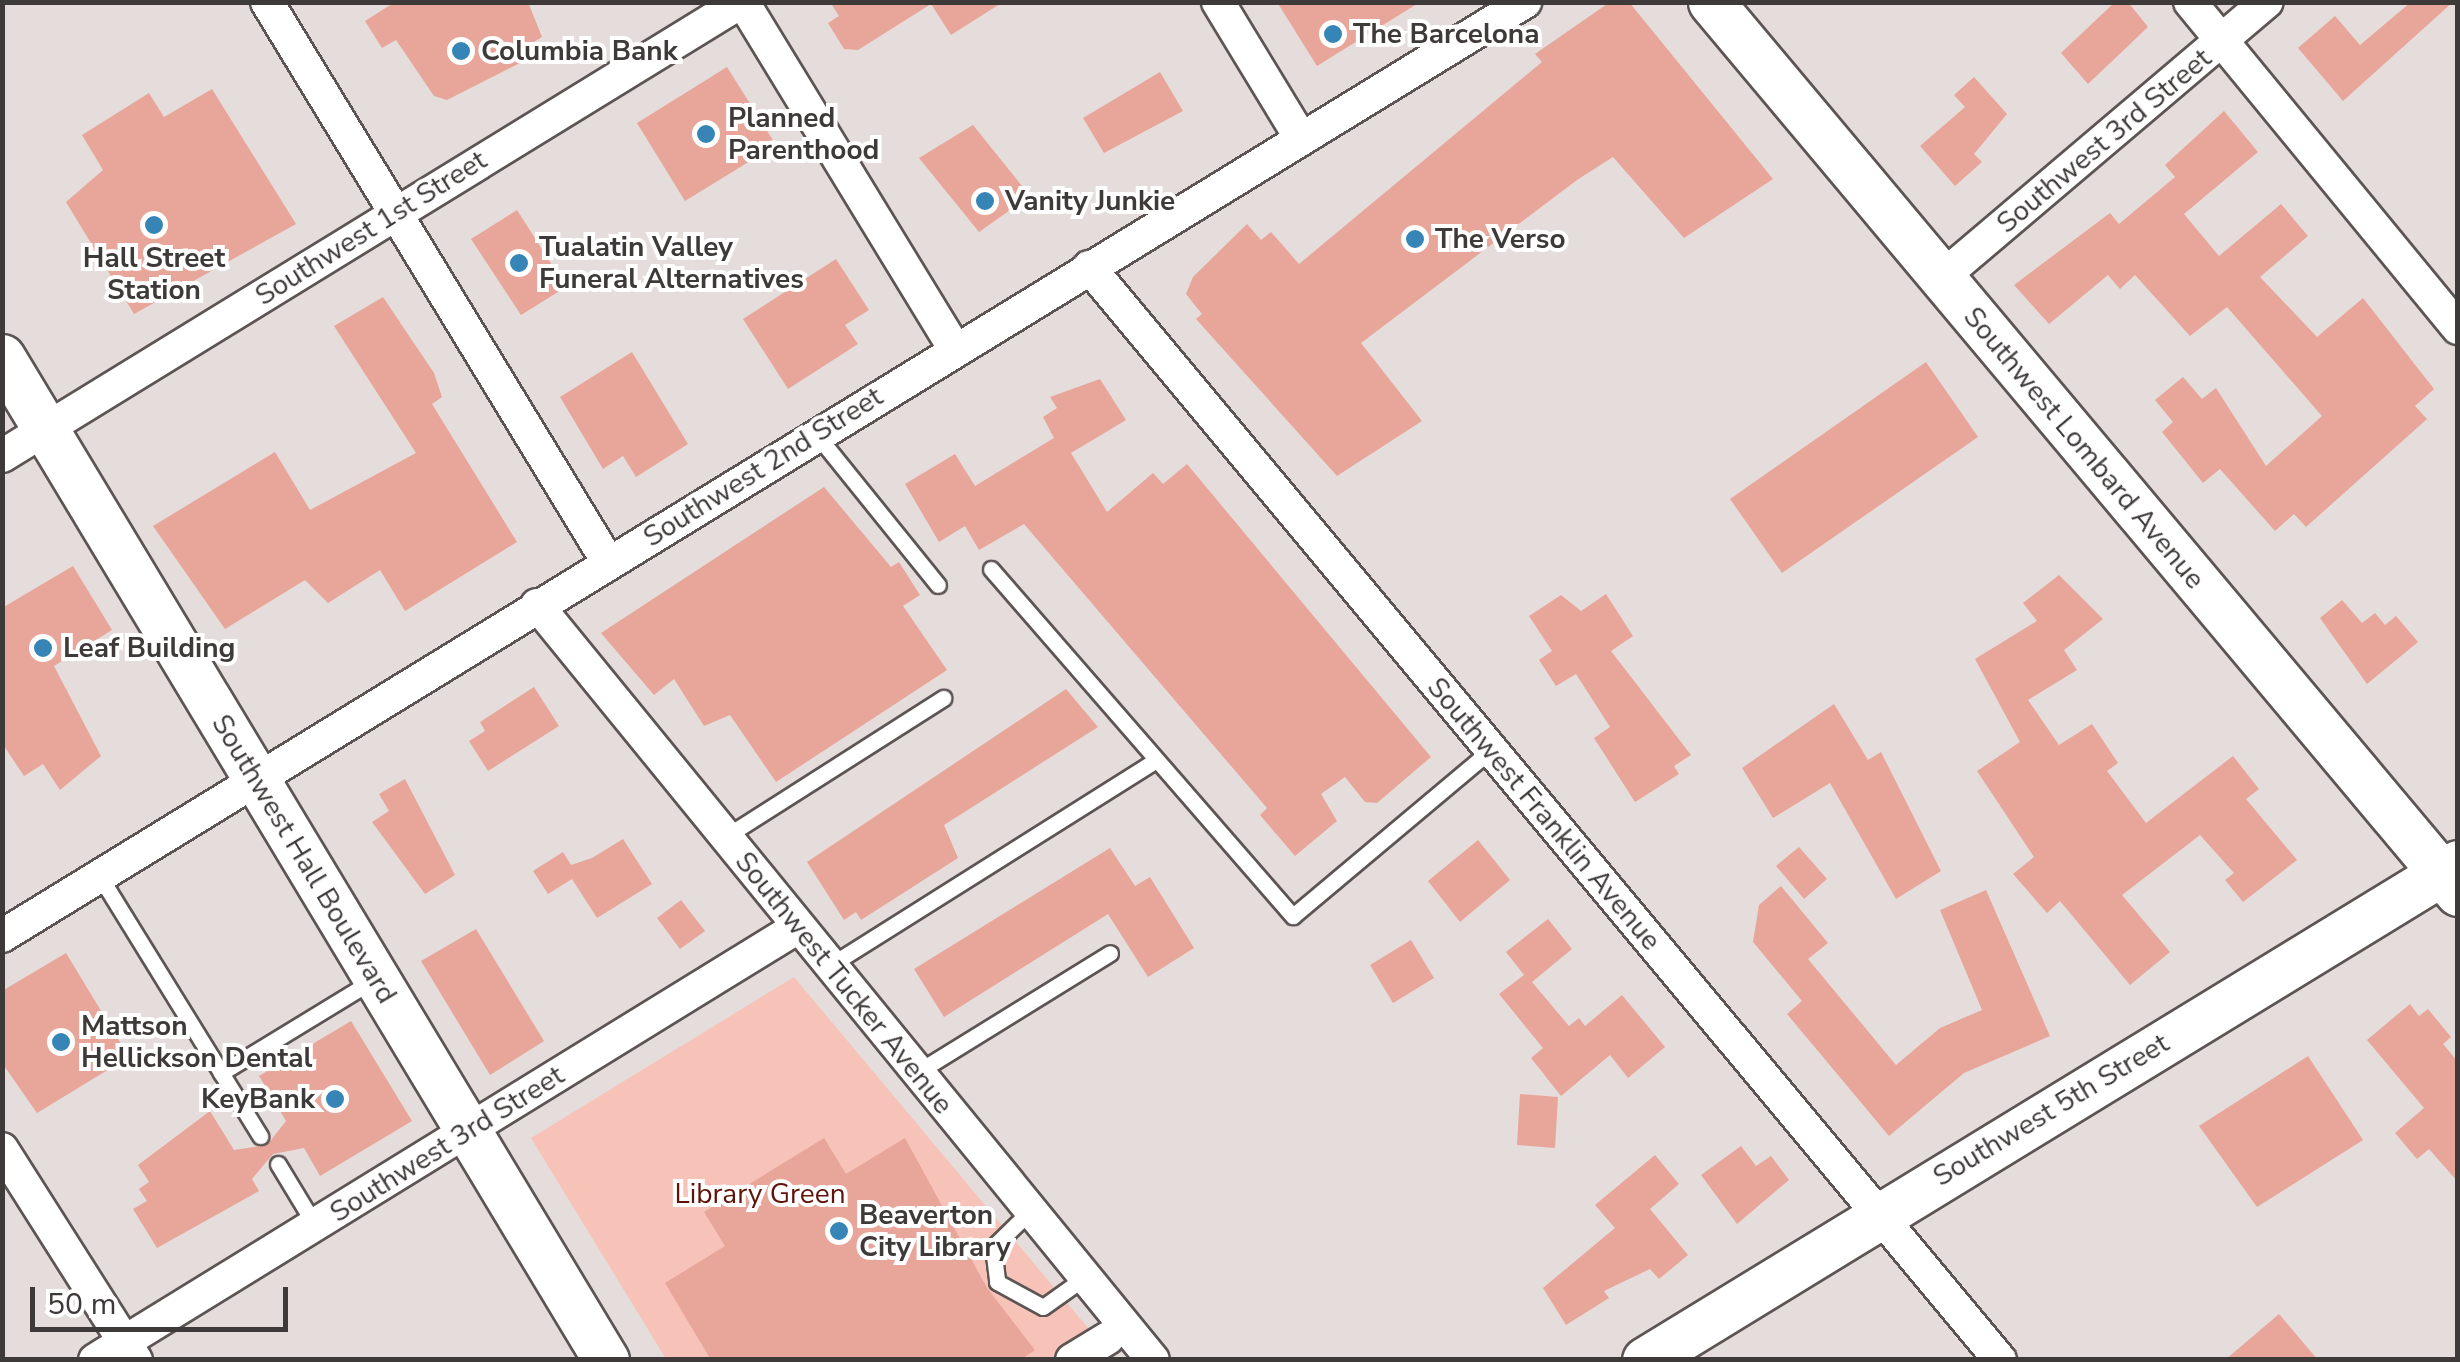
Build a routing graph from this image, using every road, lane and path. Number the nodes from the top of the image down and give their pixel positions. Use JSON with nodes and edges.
{"nodes":[{"id":1,"x":267,"y":2,"type":"edge"},
{"id":2,"x":742,"y":2,"type":"edge"},
{"id":3,"x":1218,"y":2,"type":"edge"},
{"id":4,"x":1525,"y":2,"type":"edge"},
{"id":5,"x":1711,"y":2,"type":"edge"},
{"id":6,"x":2190,"y":2,"type":"edge"},
{"id":7,"x":2267,"y":2,"type":"edge"},
{"id":8,"x":2223,"y":42,"type":"junction"},
{"id":9,"x":1300,"y":136,"type":"junction"},
{"id":10,"x":395,"y":212,"type":"junction"},
{"id":11,"x":1089,"y":266,"type":"junction"},
{"id":12,"x":1940,"y":278,"type":"junction"},
{"id":13,"x":2458,"y":328,"type":"edge"},
{"id":14,"x":956,"y":348,"type":"junction"},
{"id":15,"x":2,"y":358,"type":"edge"},
{"id":16,"x":47,"y":429,"type":"junction"},
{"id":17,"x":816,"y":434,"type":"junction"},
{"id":18,"x":2,"y":456,"type":"edge"},
{"id":19,"x":608,"y":562,"type":"junction"},
{"id":20,"x":990,"y":569,"type":"dead end"},
{"id":21,"x":938,"y":585,"type":"dead end"},
{"id":22,"x":537,"y":606,"type":"junction"},
{"id":23,"x":943,"y":698,"type":"dead end"},
{"id":24,"x":1491,"y":750,"type":"junction"},
{"id":25,"x":1156,"y":760,"type":"junction"},
{"id":26,"x":255,"y":779,"type":"junction"},
{"id":27,"x":724,"y":837,"type":"junction"},
{"id":28,"x":99,"y":876,"type":"junction"},
{"id":29,"x":2452,"y":876,"type":"edge"},
{"id":30,"x":798,"y":927,"type":"junction"},
{"id":31,"x":2,"y":936,"type":"edge"},
{"id":32,"x":1110,"y":953,"type":"dead end"},
{"id":33,"x":829,"y":966,"type":"junction"},
{"id":34,"x":376,"y":979,"type":"junction"},
{"id":35,"x":221,"y":1073,"type":"junction"},
{"id":36,"x":916,"y":1073,"type":"junction"},
{"id":37,"x":468,"y":1131,"type":"junction"},
{"id":38,"x":260,"y":1136,"type":"dead end"},
{"id":39,"x":2,"y":1149,"type":"edge"},
{"id":40,"x":278,"y":1164,"type":"dead end"},
{"id":41,"x":1030,"y":1211,"type":"junction"},
{"id":42,"x":1878,"y":1215,"type":"junction"},
{"id":43,"x":315,"y":1225,"type":"junction"},
{"id":44,"x":1085,"y":1277,"type":"junction"},
{"id":45,"x":1108,"y":1338,"type":"dead end"},
{"id":46,"x":118,"y":1354,"type":"edge"},
{"id":47,"x":606,"y":1360,"type":"edge"},
{"id":48,"x":1072,"y":1360,"type":"edge"},
{"id":49,"x":1153,"y":1360,"type":"edge"},
{"id":50,"x":1645,"y":1360,"type":"edge"},
{"id":51,"x":2000,"y":1360,"type":"edge"}],
"edges":[{"from":1,"to":10,"type":"street"},
{"from":2,"to":10,"type":"street","name":"Southwest 1st Street"},
{"from":2,"to":14,"type":"street"},
{"from":3,"to":9,"type":"street"},
{"from":4,"to":9,"type":"street","name":"Southwest 2nd Street"},
{"from":5,"to":12,"type":"street","name":"Southwest Lombard Avenue"},
{"from":6,"to":8,"type":"street"},
{"from":7,"to":8,"type":"street","name":"Southwest 3rd Street"},
{"from":8,"to":12,"type":"street","name":"Southwest 3rd Street"},
{"from":8,"to":13,"type":"street"},
{"from":9,"to":11,"type":"street","name":"Southwest 2nd Street"},
{"from":10,"to":16,"type":"street","name":"Southwest 1st Street"},
{"from":10,"to":19,"type":"street"},
{"from":11,"to":14,"type":"street","name":"Southwest 2nd Street"},
{"from":11,"to":24,"type":"street","name":"Southwest Franklin Avenue"},
{"from":12,"to":29,"type":"street","name":"Southwest Lombard Avenue"},
{"from":14,"to":17,"type":"street","name":"Southwest 2nd Street"},
{"from":15,"to":16,"type":"street","name":"Southwest Hall Boulevard"},
{"from":16,"to":18,"type":"street","name":"Southwest 1st Street"},
{"from":16,"to":26,"type":"street","name":"Southwest Hall Boulevard"},
{"from":17,"to":19,"type":"street","name":"Southwest 2nd Street"},
{"from":17,"to":21,"type":"lane"},
{"from":19,"to":22,"type":"street","name":"Southwest 2nd Street"},
{"from":20,"to":25,"type":"lane"},
{"from":22,"to":26,"type":"street","name":"Southwest 2nd Street"},
{"from":22,"to":27,"type":"street","name":"Southwest Tucker Avenue"},
{"from":23,"to":27,"type":"lane"},
{"from":24,"to":25,"type":"lane"},
{"from":24,"to":42,"type":"street","name":"Southwest Franklin Avenue"},
{"from":25,"to":33,"type":"lane"},
{"from":26,"to":28,"type":"street","name":"Southwest 2nd Street"},
{"from":26,"to":34,"type":"street","name":"Southwest Hall Boulevard"},
{"from":27,"to":30,"type":"street","name":"Southwest Tucker Avenue"},
{"from":28,"to":31,"type":"street","name":"Southwest 2nd Street"},
{"from":28,"to":35,"type":"lane"},
{"from":29,"to":42,"type":"street","name":"Southwest 5th Street"},
{"from":30,"to":33,"type":"street","name":"Southwest Tucker Avenue"},
{"from":30,"to":37,"type":"street","name":"Southwest 3rd Street"},
{"from":32,"to":36,"type":"lane"},
{"from":33,"to":36,"type":"street","name":"Southwest Tucker Avenue"},
{"from":34,"to":35,"type":"lane"},
{"from":34,"to":37,"type":"street","name":"Southwest Hall Boulevard"},
{"from":35,"to":38,"type":"lane"},
{"from":36,"to":41,"type":"street","name":"Southwest Tucker Avenue"},
{"from":37,"to":43,"type":"street","name":"Southwest 3rd Street"},
{"from":37,"to":47,"type":"street","name":"Southwest Hall Boulevard"},
{"from":39,"to":46,"type":"street"},
{"from":40,"to":43,"type":"lane"},
{"from":41,"to":44,"type":"street","name":"Southwest Tucker Avenue"},
{"from":41,"to":44,"type":"lane"},
{"from":42,"to":50,"type":"street","name":"Southwest 5th Street"},
{"from":42,"to":51,"type":"street","name":"Southwest Franklin Avenue"},
{"from":43,"to":46,"type":"street","name":"Southwest 3rd Street"},
{"from":44,"to":49,"type":"street","name":"Southwest Tucker Avenue"},
{"from":45,"to":48,"type":"street"}]}
